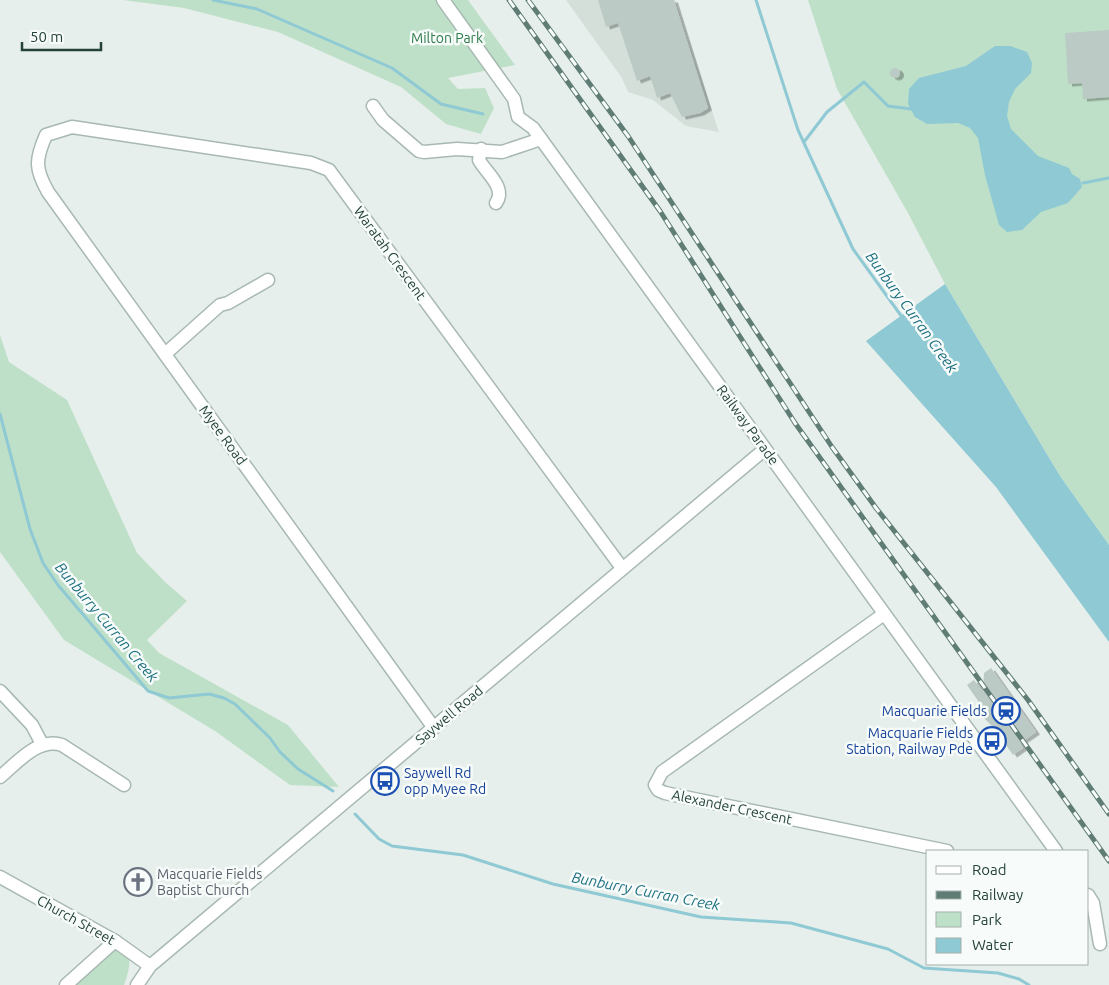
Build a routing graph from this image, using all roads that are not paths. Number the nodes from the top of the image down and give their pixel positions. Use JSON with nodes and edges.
{"nodes":[{"id":1,"x":443,"y":0,"type":"edge"},
{"id":2,"x":373,"y":106,"type":"dead end"},
{"id":3,"x":46,"y":135,"type":"joint"},
{"id":4,"x":541,"y":140,"type":"junction"},
{"id":5,"x":481,"y":149,"type":"junction"},
{"id":6,"x":496,"y":203,"type":"dead end"},
{"id":7,"x":268,"y":280,"type":"dead end"},
{"id":8,"x":165,"y":354,"type":"junction"},
{"id":9,"x":765,"y":449,"type":"junction"},
{"id":10,"x":622,"y":568,"type":"junction"},
{"id":11,"x":884,"y":614,"type":"junction"},
{"id":12,"x":0,"y":691,"type":"edge"},
{"id":13,"x":434,"y":728,"type":"junction"},
{"id":14,"x":42,"y":744,"type":"junction"},
{"id":15,"x":0,"y":777,"type":"edge"},
{"id":16,"x":124,"y":785,"type":"dead end"},
{"id":17,"x":942,"y":850,"type":"edge"},
{"id":18,"x":1055,"y":850,"type":"edge"},
{"id":19,"x":0,"y":877,"type":"edge"},
{"id":20,"x":1089,"y":897,"type":"edge"},
{"id":21,"x":116,"y":941,"type":"junction"},
{"id":22,"x":1100,"y":944,"type":"dead end"},
{"id":23,"x":150,"y":966,"type":"junction"},
{"id":24,"x":66,"y":985,"type":"edge"},
{"id":25,"x":137,"y":985,"type":"edge"}],
"edges":[{"from":1,"to":4,"type":"street","name":"Railway Parade"},
{"from":2,"to":5,"type":"street"},
{"from":3,"to":8,"type":"street","name":"Myee Road"},
{"from":3,"to":10,"type":"street","name":"Waratah Crescent"},
{"from":4,"to":5,"type":"street"},
{"from":4,"to":9,"type":"street","name":"Railway Parade"},
{"from":5,"to":6,"type":"street"},
{"from":7,"to":8,"type":"street"},
{"from":8,"to":13,"type":"street","name":"Myee Road"},
{"from":9,"to":10,"type":"street","name":"Saywell Road"},
{"from":9,"to":11,"type":"street","name":"Railway Parade"},
{"from":10,"to":13,"type":"street","name":"Saywell Road"},
{"from":11,"to":17,"type":"street","name":"Alexander Crescent"},
{"from":11,"to":18,"type":"street","name":"Railway Parade"},
{"from":12,"to":14,"type":"street"},
{"from":13,"to":23,"type":"street","name":"Saywell Road"},
{"from":14,"to":15,"type":"street"},
{"from":14,"to":16,"type":"street"},
{"from":19,"to":21,"type":"street","name":"Church Street"},
{"from":20,"to":22,"type":"street"},
{"from":21,"to":23,"type":"street","name":"Church Street"},
{"from":21,"to":24,"type":"street"},
{"from":23,"to":25,"type":"street","name":"Saywell Road"}]}
